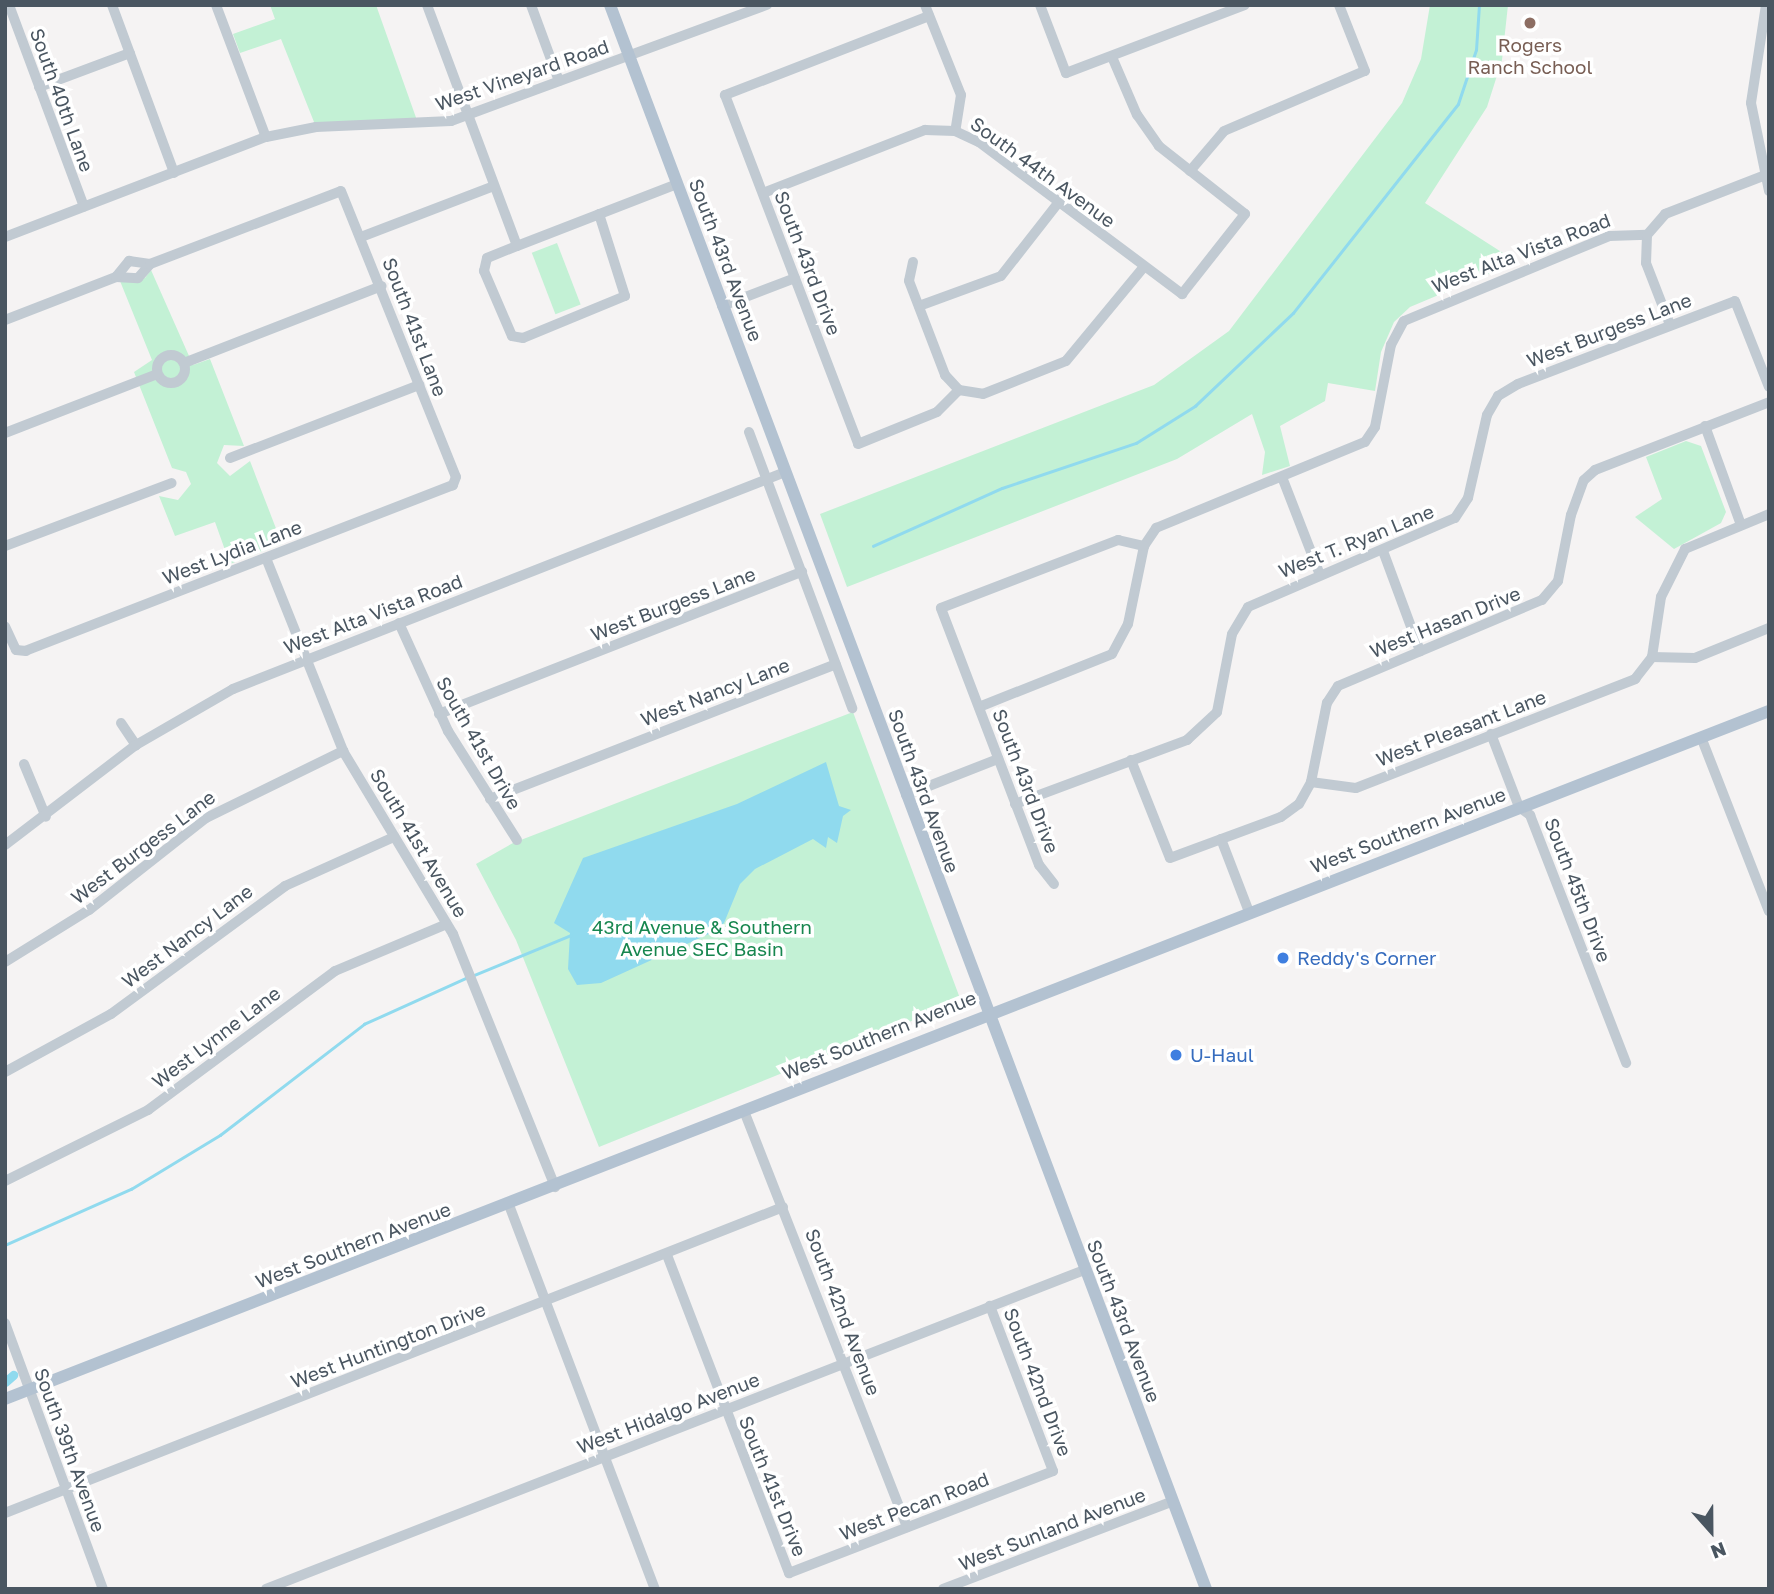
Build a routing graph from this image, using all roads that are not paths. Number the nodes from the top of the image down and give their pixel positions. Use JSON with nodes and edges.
{"nodes":[{"id":1,"x":9,"y":5,"type":"edge"},
{"id":2,"x":112,"y":5,"type":"edge"},
{"id":3,"x":216,"y":5,"type":"edge"},
{"id":4,"x":427,"y":5,"type":"edge"},
{"id":5,"x":531,"y":5,"type":"edge"},
{"id":6,"x":610,"y":5,"type":"edge"},
{"id":7,"x":767,"y":5,"type":"edge"},
{"id":8,"x":1040,"y":5,"type":"edge"},
{"id":9,"x":1245,"y":5,"type":"edge"},
{"id":10,"x":1339,"y":5,"type":"edge"},
{"id":11,"x":927,"y":11,"type":"edge"},
{"id":12,"x":1766,"y":14,"type":"edge"},
{"id":13,"x":10,"y":23,"type":"edge"},
{"id":14,"x":130,"y":53,"type":"junction"},
{"id":15,"x":629,"y":57,"type":"junction"},
{"id":16,"x":1112,"y":57,"type":"junction"},
{"id":17,"x":559,"y":81,"type":"junction"},
{"id":18,"x":39,"y":88,"type":"junction"},
{"id":19,"x":467,"y":115,"type":"junction"},
{"id":20,"x":955,"y":131,"type":"junction"},
{"id":21,"x":266,"y":137,"type":"junction"},
{"id":22,"x":1190,"y":171,"type":"junction"},
{"id":23,"x":174,"y":173,"type":"junction"},
{"id":24,"x":1764,"y":173,"type":"edge"},
{"id":25,"x":677,"y":184,"type":"junction"},
{"id":26,"x":494,"y":186,"type":"junction"},
{"id":27,"x":1769,"y":190,"type":"edge"},
{"id":28,"x":762,"y":193,"type":"junction"},
{"id":29,"x":1058,"y":203,"type":"junction"},
{"id":30,"x":83,"y":207,"type":"junction"},
{"id":31,"x":599,"y":214,"type":"junction"},
{"id":32,"x":1647,"y":235,"type":"junction"},
{"id":33,"x":5,"y":237,"type":"edge"},
{"id":34,"x":361,"y":237,"type":"junction"},
{"id":35,"x":517,"y":246,"type":"junction"},
{"id":36,"x":913,"y":262,"type":"dead end"},
{"id":37,"x":150,"y":264,"type":"junction"},
{"id":38,"x":1143,"y":268,"type":"junction"},
{"id":39,"x":116,"y":277,"type":"junction"},
{"id":40,"x":795,"y":278,"type":"junction"},
{"id":41,"x":381,"y":286,"type":"junction"},
{"id":42,"x":722,"y":306,"type":"junction"},
{"id":43,"x":919,"y":306,"type":"junction"},
{"id":44,"x":5,"y":320,"type":"edge"},
{"id":45,"x":1670,"y":325,"type":"junction"},
{"id":46,"x":184,"y":363,"type":"junction"},
{"id":47,"x":157,"y":374,"type":"junction"},
{"id":48,"x":419,"y":385,"type":"junction"},
{"id":49,"x":1769,"y":387,"type":"edge"},
{"id":50,"x":958,"y":390,"type":"junction"},
{"id":51,"x":1769,"y":402,"type":"edge"},
{"id":52,"x":1705,"y":426,"type":"junction"},
{"id":53,"x":749,"y":432,"type":"dead end"},
{"id":54,"x":5,"y":433,"type":"edge"},
{"id":55,"x":230,"y":458,"type":"dead end"},
{"id":56,"x":785,"y":472,"type":"junction"},
{"id":57,"x":456,"y":477,"type":"joint"},
{"id":58,"x":1282,"y":477,"type":"junction"},
{"id":59,"x":767,"y":480,"type":"junction"},
{"id":60,"x":172,"y":483,"type":"dead end"},
{"id":61,"x":1468,"y":498,"type":"joint"},
{"id":62,"x":1769,"y":514,"type":"edge"},
{"id":63,"x":1741,"y":525,"type":"junction"},
{"id":64,"x":1144,"y":545,"type":"junction"},
{"id":65,"x":5,"y":546,"type":"edge"},
{"id":66,"x":1383,"y":551,"type":"junction"},
{"id":67,"x":266,"y":558,"type":"junction"},
{"id":68,"x":802,"y":572,"type":"junction"},
{"id":69,"x":1320,"y":575,"type":"junction"},
{"id":70,"x":399,"y":623,"type":"junction"},
{"id":71,"x":5,"y":626,"type":"edge"},
{"id":72,"x":1769,"y":628,"type":"edge"},
{"id":73,"x":1420,"y":651,"type":"junction"},
{"id":74,"x":1652,"y":657,"type":"junction"},
{"id":75,"x":305,"y":659,"type":"junction"},
{"id":76,"x":836,"y":664,"type":"junction"},
{"id":77,"x":979,"y":707,"type":"junction"},
{"id":78,"x":852,"y":708,"type":"dead end"},
{"id":79,"x":1769,"y":711,"type":"edge"},
{"id":80,"x":439,"y":714,"type":"junction"},
{"id":81,"x":121,"y":723,"type":"dead end"},
{"id":82,"x":1491,"y":734,"type":"junction"},
{"id":83,"x":1702,"y":737,"type":"junction"},
{"id":84,"x":136,"y":745,"type":"junction"},
{"id":85,"x":343,"y":751,"type":"junction"},
{"id":86,"x":998,"y":759,"type":"junction"},
{"id":87,"x":1131,"y":760,"type":"junction"},
{"id":88,"x":24,"y":764,"type":"dead end"},
{"id":89,"x":1311,"y":782,"type":"junction"},
{"id":90,"x":906,"y":795,"type":"junction"},
{"id":91,"x":490,"y":799,"type":"junction"},
{"id":92,"x":1015,"y":804,"type":"junction"},
{"id":93,"x":1519,"y":807,"type":"junction"},
{"id":94,"x":46,"y":817,"type":"junction"},
{"id":95,"x":394,"y":836,"type":"junction"},
{"id":96,"x":1221,"y":839,"type":"junction"},
{"id":97,"x":517,"y":840,"type":"dead end"},
{"id":98,"x":5,"y":845,"type":"edge"},
{"id":99,"x":1054,"y":884,"type":"dead end"},
{"id":100,"x":1769,"y":911,"type":"edge"},
{"id":101,"x":1249,"y":912,"type":"junction"},
{"id":102,"x":447,"y":923,"type":"junction"},
{"id":103,"x":5,"y":962,"type":"edge"},
{"id":104,"x":985,"y":1013,"type":"junction"},
{"id":105,"x":1626,"y":1063,"type":"dead end"},
{"id":106,"x":5,"y":1072,"type":"edge"},
{"id":107,"x":744,"y":1111,"type":"junction"},
{"id":108,"x":5,"y":1181,"type":"edge"},
{"id":109,"x":555,"y":1187,"type":"junction"},
{"id":110,"x":509,"y":1205,"type":"junction"},
{"id":111,"x":783,"y":1207,"type":"junction"},
{"id":112,"x":667,"y":1255,"type":"junction"},
{"id":113,"x":1084,"y":1270,"type":"junction"},
{"id":114,"x":545,"y":1302,"type":"junction"},
{"id":115,"x":990,"y":1306,"type":"junction"},
{"id":116,"x":5,"y":1323,"type":"edge"},
{"id":117,"x":844,"y":1364,"type":"junction"},
{"id":118,"x":28,"y":1390,"type":"junction"},
{"id":119,"x":5,"y":1399,"type":"edge"},
{"id":120,"x":724,"y":1410,"type":"junction"},
{"id":121,"x":605,"y":1457,"type":"junction"},
{"id":122,"x":1053,"y":1471,"type":"joint"},
{"id":123,"x":65,"y":1490,"type":"junction"},
{"id":124,"x":1173,"y":1501,"type":"junction"},
{"id":125,"x":5,"y":1513,"type":"edge"},
{"id":126,"x":907,"y":1527,"type":"junction"},
{"id":127,"x":789,"y":1573,"type":"joint"},
{"id":128,"x":103,"y":1589,"type":"edge"},
{"id":129,"x":265,"y":1589,"type":"edge"},
{"id":130,"x":655,"y":1589,"type":"edge"},
{"id":131,"x":943,"y":1589,"type":"edge"},
{"id":132,"x":1206,"y":1589,"type":"edge"}],
"edges":[{"from":1,"to":13,"type":"street","name":"South 40th Lane"},
{"from":2,"to":14,"type":"street"},
{"from":3,"to":21,"type":"street"},
{"from":4,"to":19,"type":"street"},
{"from":5,"to":17,"type":"street"},
{"from":6,"to":15,"type":"main road","name":"South 43rd Avenue"},
{"from":7,"to":15,"type":"street","name":"West Vineyard Road"},
{"from":8,"to":16,"type":"street"},
{"from":9,"to":16,"type":"street"},
{"from":10,"to":22,"type":"street"},
{"from":11,"to":20,"type":"street","name":"South 44th Avenue"},
{"from":11,"to":28,"type":"street","name":"South 43rd Drive"},
{"from":12,"to":24,"type":"street"},
{"from":13,"to":18,"type":"street","name":"South 40th Lane"},
{"from":14,"to":18,"type":"street"},
{"from":14,"to":23,"type":"street"},
{"from":15,"to":17,"type":"street","name":"West Vineyard Road"},
{"from":15,"to":25,"type":"main road","name":"South 43rd Avenue"},
{"from":16,"to":22,"type":"street"},
{"from":17,"to":19,"type":"street","name":"West Vineyard Road"},
{"from":18,"to":30,"type":"street","name":"South 40th Lane"},
{"from":19,"to":21,"type":"street","name":"West Vineyard Road"},
{"from":19,"to":26,"type":"street"},
{"from":20,"to":28,"type":"street"},
{"from":20,"to":29,"type":"street","name":"South 44th Avenue"},
{"from":21,"to":23,"type":"street","name":"West Vineyard Road"},
{"from":22,"to":38,"type":"street","name":"South 44th Avenue"},
{"from":23,"to":30,"type":"street","name":"West Vineyard Road"},
{"from":24,"to":27,"type":"street"},
{"from":24,"to":32,"type":"street"},
{"from":25,"to":31,"type":"street"},
{"from":25,"to":42,"type":"main road","name":"South 43rd Avenue"},
{"from":26,"to":34,"type":"street"},
{"from":26,"to":35,"type":"street"},
{"from":28,"to":40,"type":"street","name":"South 43rd Drive"},
{"from":29,"to":38,"type":"street","name":"South 44th Avenue"},
{"from":29,"to":43,"type":"street"},
{"from":30,"to":33,"type":"street","name":"West Vineyard Road"},
{"from":31,"to":35,"type":"street"},
{"from":31,"to":35,"type":"street"},
{"from":32,"to":45,"type":"street"},
{"from":32,"to":58,"type":"street","name":"West Alta Vista Road"},
{"from":34,"to":37,"type":"street","name":"South 41st Lane"},
{"from":34,"to":41,"type":"street","name":"South 41st Lane"},
{"from":36,"to":43,"type":"street"},
{"from":37,"to":39,"type":"street"},
{"from":37,"to":39,"type":"street"},
{"from":38,"to":50,"type":"street"},
{"from":39,"to":44,"type":"street"},
{"from":40,"to":42,"type":"street"},
{"from":40,"to":50,"type":"street","name":"South 43rd Drive"},
{"from":41,"to":46,"type":"street"},
{"from":41,"to":48,"type":"street","name":"South 41st Lane"},
{"from":42,"to":56,"type":"main road","name":"South 43rd Avenue"},
{"from":43,"to":50,"type":"street"},
{"from":45,"to":49,"type":"street","name":"West Burgess Lane"},
{"from":45,"to":61,"type":"street","name":"West Burgess Lane"},
{"from":46,"to":47,"type":"street"},
{"from":46,"to":47,"type":"street"},
{"from":47,"to":54,"type":"street"},
{"from":48,"to":55,"type":"street"},
{"from":48,"to":57,"type":"street","name":"South 41st Lane"},
{"from":51,"to":52,"type":"street"},
{"from":52,"to":63,"type":"street"},
{"from":52,"to":73,"type":"street","name":"West Hasan Drive"},
{"from":53,"to":59,"type":"street"},
{"from":56,"to":59,"type":"street","name":"West Alta Vista Road"},
{"from":56,"to":90,"type":"main road","name":"South 43rd Avenue"},
{"from":57,"to":67,"type":"street","name":"West Lydia Lane"},
{"from":58,"to":64,"type":"street"},
{"from":58,"to":69,"type":"street"},
{"from":59,"to":68,"type":"street"},
{"from":59,"to":70,"type":"street","name":"West Alta Vista Road"},
{"from":60,"to":65,"type":"street"},
{"from":61,"to":66,"type":"street","name":"West T. Ryan Lane"},
{"from":62,"to":63,"type":"street"},
{"from":63,"to":74,"type":"street"},
{"from":64,"to":77,"type":"street"},
{"from":64,"to":77,"type":"street","name":"South 43rd Drive"},
{"from":66,"to":69,"type":"street","name":"West T. Ryan Lane"},
{"from":66,"to":73,"type":"street"},
{"from":67,"to":71,"type":"street","name":"West Lydia Lane"},
{"from":67,"to":75,"type":"street","name":"South 41st Avenue"},
{"from":68,"to":76,"type":"street"},
{"from":68,"to":80,"type":"street","name":"West Burgess Lane"},
{"from":69,"to":87,"type":"street","name":"West T. Ryan Lane"},
{"from":70,"to":75,"type":"street","name":"West Alta Vista Road"},
{"from":70,"to":80,"type":"street","name":"South 41st Drive"},
{"from":72,"to":74,"type":"street"},
{"from":73,"to":89,"type":"street","name":"West Hasan Drive"},
{"from":74,"to":82,"type":"street","name":"West Pleasant Lane"},
{"from":75,"to":84,"type":"street","name":"West Alta Vista Road"},
{"from":75,"to":85,"type":"street","name":"South 41st Avenue"},
{"from":76,"to":78,"type":"street"},
{"from":76,"to":91,"type":"street","name":"West Nancy Lane"},
{"from":77,"to":86,"type":"street","name":"South 43rd Drive"},
{"from":79,"to":83,"type":"main road","name":"West Southern Avenue"},
{"from":80,"to":91,"type":"street","name":"South 41st Drive"},
{"from":81,"to":84,"type":"street"},
{"from":82,"to":89,"type":"street","name":"West Pleasant Lane"},
{"from":82,"to":93,"type":"street","name":"South 45th Drive"},
{"from":83,"to":93,"type":"main road","name":"West Southern Avenue"},
{"from":83,"to":100,"type":"street"},
{"from":84,"to":94,"type":"street","name":"West Alta Vista Road"},
{"from":85,"to":95,"type":"street","name":"South 41st Avenue"},
{"from":85,"to":103,"type":"street","name":"West Burgess Lane"},
{"from":86,"to":90,"type":"street"},
{"from":86,"to":92,"type":"street","name":"South 43rd Drive"},
{"from":87,"to":92,"type":"street"},
{"from":87,"to":96,"type":"street"},
{"from":88,"to":94,"type":"street"},
{"from":89,"to":96,"type":"street"},
{"from":90,"to":104,"type":"main road","name":"South 43rd Avenue"},
{"from":91,"to":97,"type":"street","name":"South 41st Drive"},
{"from":92,"to":99,"type":"street","name":"South 43rd Drive"},
{"from":93,"to":101,"type":"main road","name":"West Southern Avenue"},
{"from":93,"to":105,"type":"street","name":"South 45th Drive"},
{"from":94,"to":98,"type":"street","name":"West Alta Vista Road"},
{"from":95,"to":102,"type":"street","name":"South 41st Avenue"},
{"from":95,"to":106,"type":"street","name":"West Nancy Lane"},
{"from":96,"to":101,"type":"street"},
{"from":101,"to":104,"type":"main road","name":"West Southern Avenue"},
{"from":102,"to":108,"type":"street","name":"West Lynne Lane"},
{"from":102,"to":109,"type":"street","name":"South 41st Avenue"},
{"from":104,"to":107,"type":"main road","name":"West Southern Avenue"},
{"from":104,"to":113,"type":"main road","name":"South 43rd Avenue"},
{"from":107,"to":109,"type":"main road","name":"West Southern Avenue"},
{"from":107,"to":111,"type":"street","name":"South 42nd Avenue"},
{"from":109,"to":110,"type":"main road","name":"West Southern Avenue"},
{"from":110,"to":114,"type":"street"},
{"from":110,"to":118,"type":"main road","name":"West Southern Avenue"},
{"from":111,"to":112,"type":"street","name":"West Huntington Drive"},
{"from":111,"to":117,"type":"street","name":"South 42nd Avenue"},
{"from":112,"to":114,"type":"street","name":"West Huntington Drive"},
{"from":112,"to":120,"type":"street","name":"South 41st Drive"},
{"from":113,"to":115,"type":"street","name":"West Hidalgo Avenue"},
{"from":113,"to":124,"type":"main road","name":"South 43rd Avenue"},
{"from":114,"to":121,"type":"street"},
{"from":114,"to":123,"type":"street","name":"West Huntington Drive"},
{"from":115,"to":117,"type":"street","name":"West Hidalgo Avenue"},
{"from":115,"to":122,"type":"street","name":"South 42nd Drive"},
{"from":116,"to":118,"type":"street","name":"South 39th Avenue"},
{"from":117,"to":120,"type":"street","name":"West Hidalgo Avenue"},
{"from":117,"to":126,"type":"street","name":"South 42nd Avenue"},
{"from":118,"to":119,"type":"main road","name":"West Southern Avenue"},
{"from":118,"to":123,"type":"street","name":"South 39th Avenue"},
{"from":120,"to":121,"type":"street","name":"West Hidalgo Avenue"},
{"from":120,"to":127,"type":"street","name":"South 41st Drive"},
{"from":121,"to":129,"type":"street","name":"West Hidalgo Avenue"},
{"from":121,"to":130,"type":"street"},
{"from":122,"to":126,"type":"street","name":"West Pecan Road"},
{"from":123,"to":125,"type":"street","name":"West Huntington Drive"},
{"from":123,"to":128,"type":"street","name":"South 39th Avenue"},
{"from":124,"to":131,"type":"street","name":"West Sunland Avenue"},
{"from":124,"to":132,"type":"main road","name":"South 43rd Avenue"},
{"from":126,"to":127,"type":"street","name":"West Pecan Road"}]}
